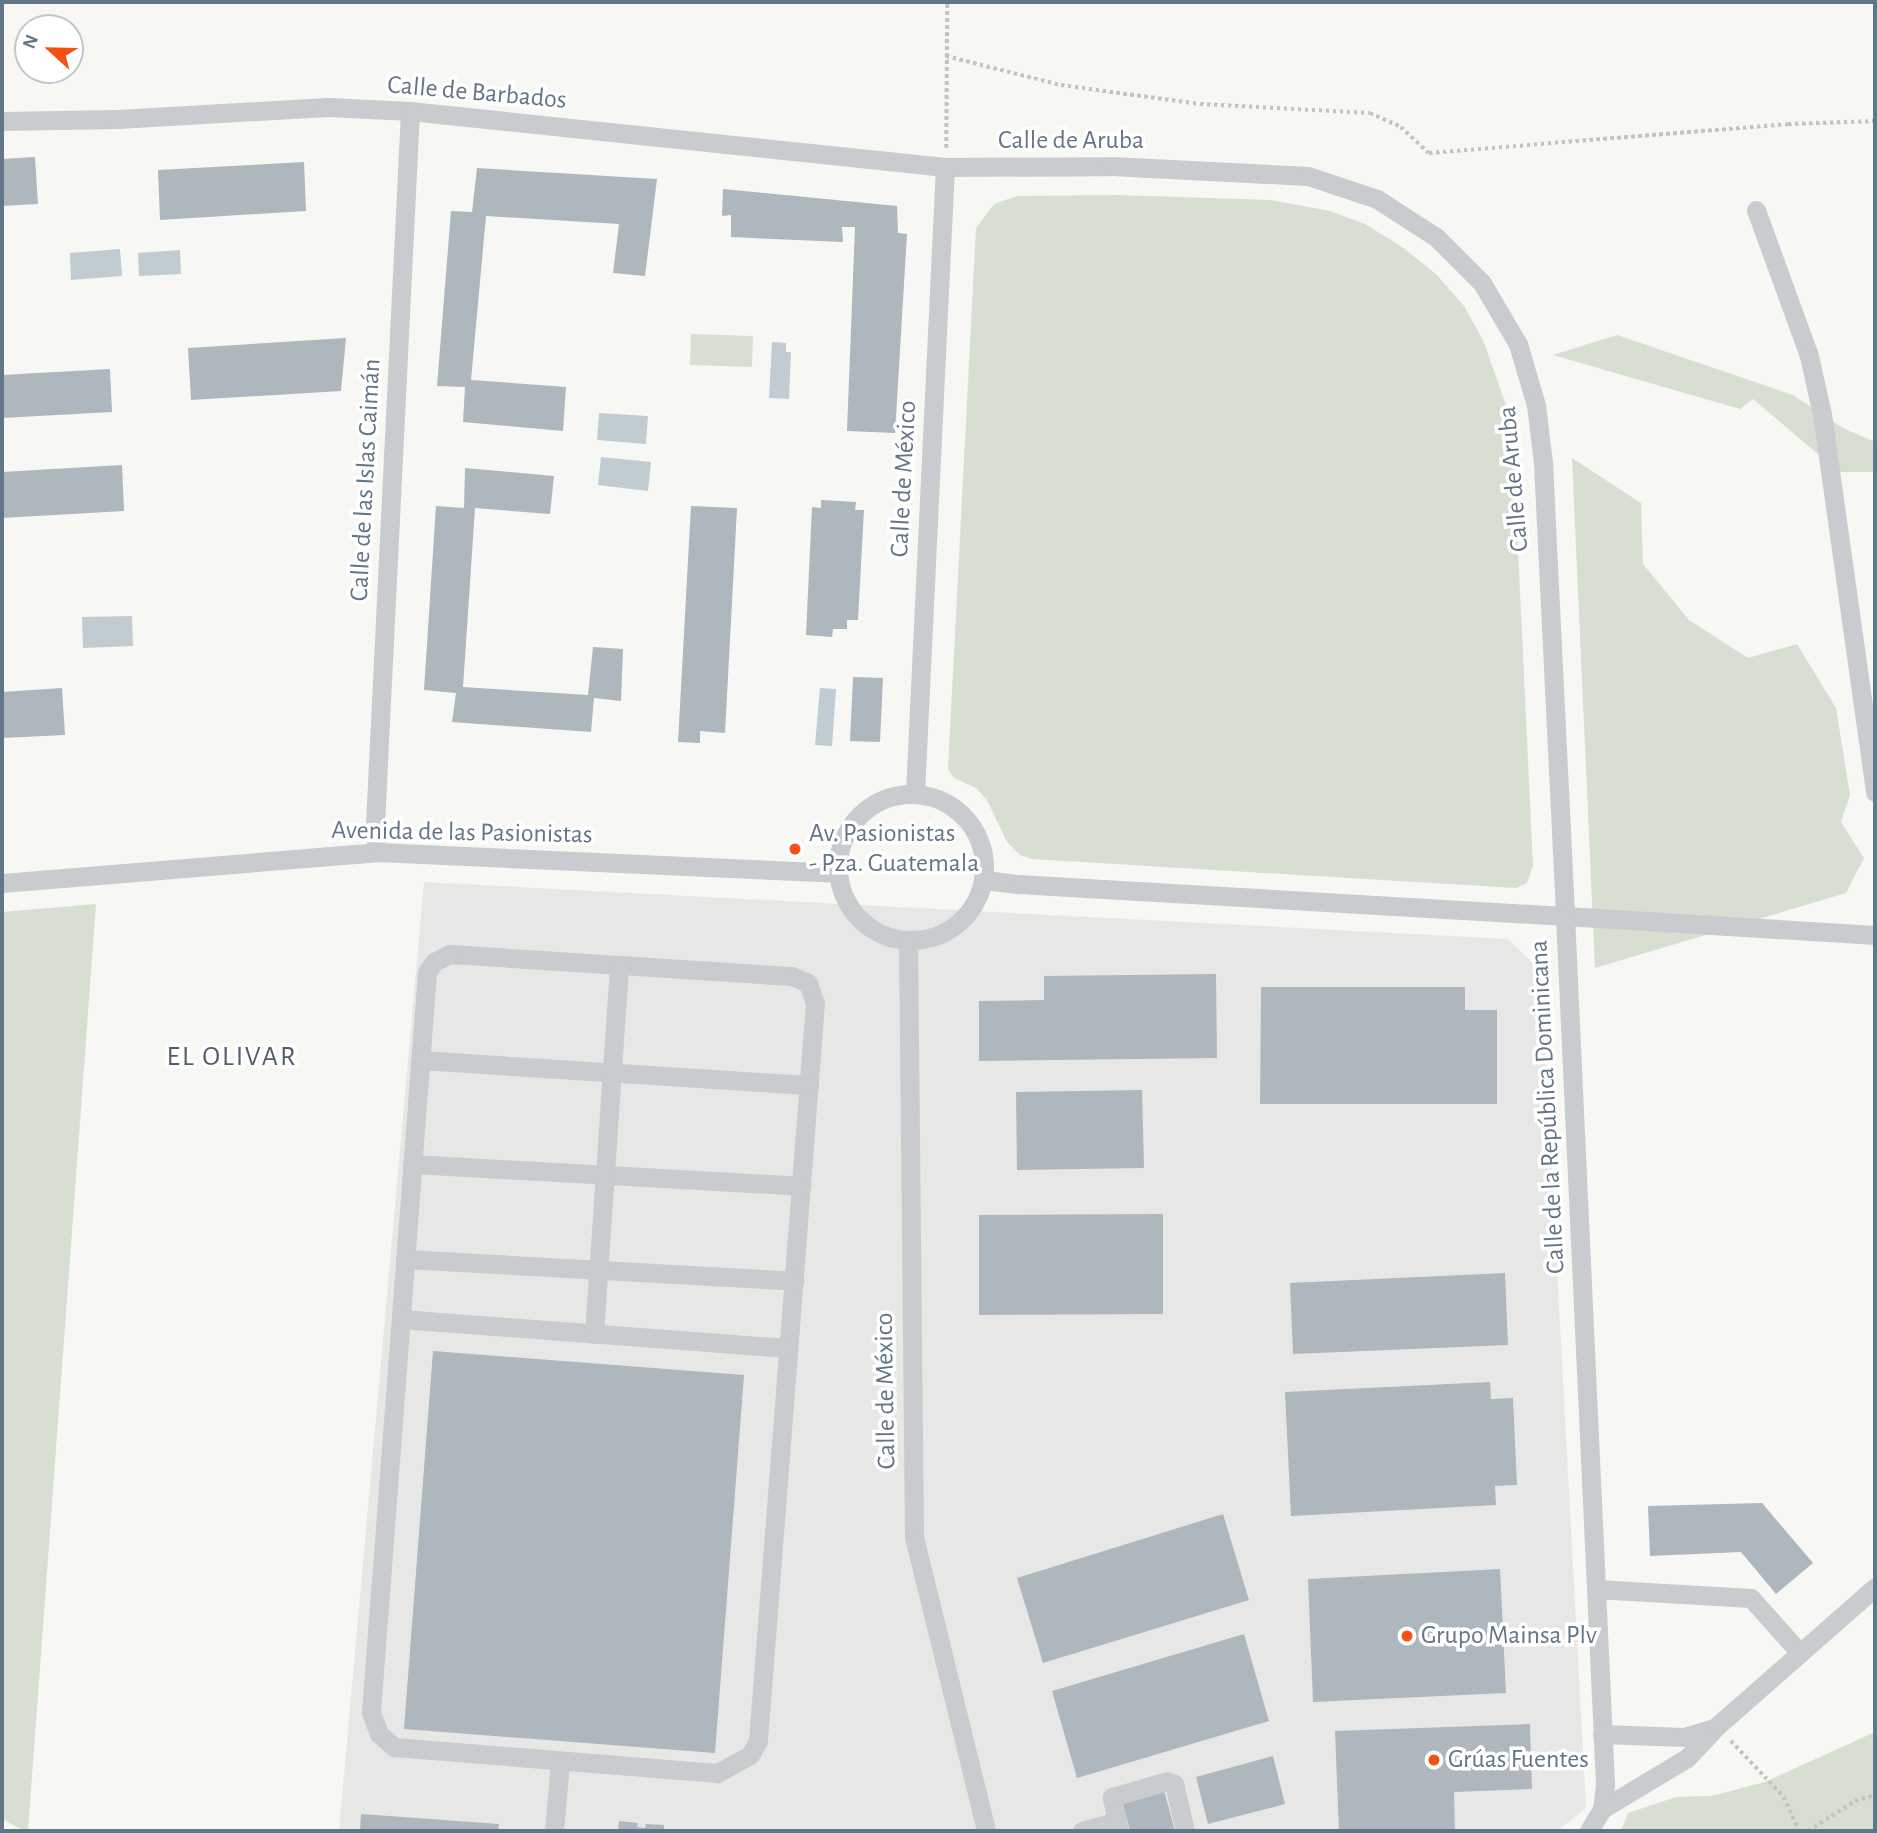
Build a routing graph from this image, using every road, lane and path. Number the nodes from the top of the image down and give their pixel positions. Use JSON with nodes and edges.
{"nodes":[{"id":1,"x":947,"y":2,"type":"edge"},
{"id":2,"x":946,"y":56,"type":"junction"},
{"id":3,"x":410,"y":111,"type":"junction"},
{"id":4,"x":2,"y":121,"type":"edge"},
{"id":5,"x":1875,"y":121,"type":"edge"},
{"id":6,"x":945,"y":167,"type":"junction"},
{"id":7,"x":1756,"y":210,"type":"dead end"},
{"id":8,"x":1875,"y":792,"type":"edge"},
{"id":9,"x":915,"y":793,"type":"junction"},
{"id":10,"x":377,"y":852,"type":"junction"},
{"id":11,"x":837,"y":873,"type":"junction"},
{"id":12,"x":984,"y":880,"type":"junction"},
{"id":13,"x":2,"y":883,"type":"edge"},
{"id":14,"x":1565,"y":916,"type":"junction"},
{"id":15,"x":1875,"y":935,"type":"edge"},
{"id":16,"x":908,"y":941,"type":"junction"},
{"id":17,"x":620,"y":965,"type":"junction"},
{"id":18,"x":420,"y":1060,"type":"junction"},
{"id":19,"x":612,"y":1072,"type":"junction"},
{"id":20,"x":809,"y":1085,"type":"junction"},
{"id":21,"x":412,"y":1164,"type":"junction"},
{"id":22,"x":605,"y":1175,"type":"junction"},
{"id":23,"x":801,"y":1186,"type":"junction"},
{"id":24,"x":405,"y":1259,"type":"junction"},
{"id":25,"x":599,"y":1270,"type":"junction"},
{"id":26,"x":794,"y":1281,"type":"junction"},
{"id":27,"x":401,"y":1319,"type":"junction"},
{"id":28,"x":594,"y":1334,"type":"junction"},
{"id":29,"x":788,"y":1349,"type":"junction"},
{"id":30,"x":1875,"y":1587,"type":"edge"},
{"id":31,"x":1596,"y":1589,"type":"junction"},
{"id":32,"x":1800,"y":1653,"type":"junction"},
{"id":33,"x":1717,"y":1726,"type":"junction"},
{"id":34,"x":1602,"y":1734,"type":"junction"},
{"id":35,"x":560,"y":1762,"type":"junction"},
{"id":36,"x":1875,"y":1795,"type":"edge"},
{"id":37,"x":1602,"y":1809,"type":"junction"},
{"id":38,"x":1118,"y":1826,"type":"edge"},
{"id":39,"x":554,"y":1831,"type":"edge"},
{"id":40,"x":986,"y":1831,"type":"edge"},
{"id":41,"x":1082,"y":1831,"type":"edge"},
{"id":42,"x":1185,"y":1831,"type":"edge"},
{"id":43,"x":1589,"y":1831,"type":"edge"},
{"id":44,"x":1799,"y":1831,"type":"edge"},
{"id":45,"x":1808,"y":1831,"type":"edge"}],
"edges":[{"from":1,"to":2,"type":"path"},
{"from":2,"to":5,"type":"path"},
{"from":2,"to":6,"type":"path"},
{"from":3,"to":4,"type":"street","name":"Calle de Barbados"},
{"from":3,"to":6,"type":"street","name":"Calle de Barbados"},
{"from":3,"to":10,"type":"street","name":"Calle de las Islas Caimán"},
{"from":6,"to":9,"type":"street","name":"Calle de México"},
{"from":6,"to":14,"type":"street","name":"Calle de Aruba"},
{"from":7,"to":8,"type":"street"},
{"from":9,"to":11,"type":"street"},
{"from":9,"to":12,"type":"street"},
{"from":10,"to":11,"type":"street","name":"Avenida de las Pasionistas"},
{"from":10,"to":13,"type":"street","name":"Avenida de las Pasionistas"},
{"from":11,"to":16,"type":"street"},
{"from":12,"to":14,"type":"street","name":"Calle de la República Dominicana"},
{"from":12,"to":16,"type":"street"},
{"from":14,"to":15,"type":"street"},
{"from":14,"to":31,"type":"street","name":"Calle de la República Dominicana"},
{"from":16,"to":40,"type":"street","name":"Calle de México"},
{"from":17,"to":18,"type":"street"},
{"from":17,"to":19,"type":"street"},
{"from":17,"to":20,"type":"street"},
{"from":18,"to":19,"type":"street"},
{"from":18,"to":21,"type":"street"},
{"from":19,"to":20,"type":"street"},
{"from":19,"to":22,"type":"street"},
{"from":20,"to":23,"type":"street"},
{"from":21,"to":22,"type":"street"},
{"from":21,"to":24,"type":"street"},
{"from":22,"to":23,"type":"street"},
{"from":22,"to":25,"type":"street"},
{"from":23,"to":26,"type":"street"},
{"from":24,"to":25,"type":"street"},
{"from":24,"to":27,"type":"street"},
{"from":25,"to":26,"type":"street"},
{"from":25,"to":28,"type":"street"},
{"from":26,"to":29,"type":"street"},
{"from":27,"to":28,"type":"street"},
{"from":27,"to":35,"type":"street"},
{"from":28,"to":29,"type":"street"},
{"from":29,"to":35,"type":"street"},
{"from":30,"to":32,"type":"street"},
{"from":31,"to":32,"type":"street"},
{"from":31,"to":34,"type":"street","name":"Calle de la República Dominicana"},
{"from":32,"to":33,"type":"street"},
{"from":33,"to":34,"type":"street"},
{"from":33,"to":37,"type":"street"},
{"from":33,"to":44,"type":"path"},
{"from":34,"to":37,"type":"street","name":"Calle de la República Dominicana"},
{"from":35,"to":39,"type":"street"},
{"from":36,"to":45,"type":"path"},
{"from":37,"to":43,"type":"street"},
{"from":38,"to":41,"type":"street"},
{"from":38,"to":42,"type":"street"}]}
